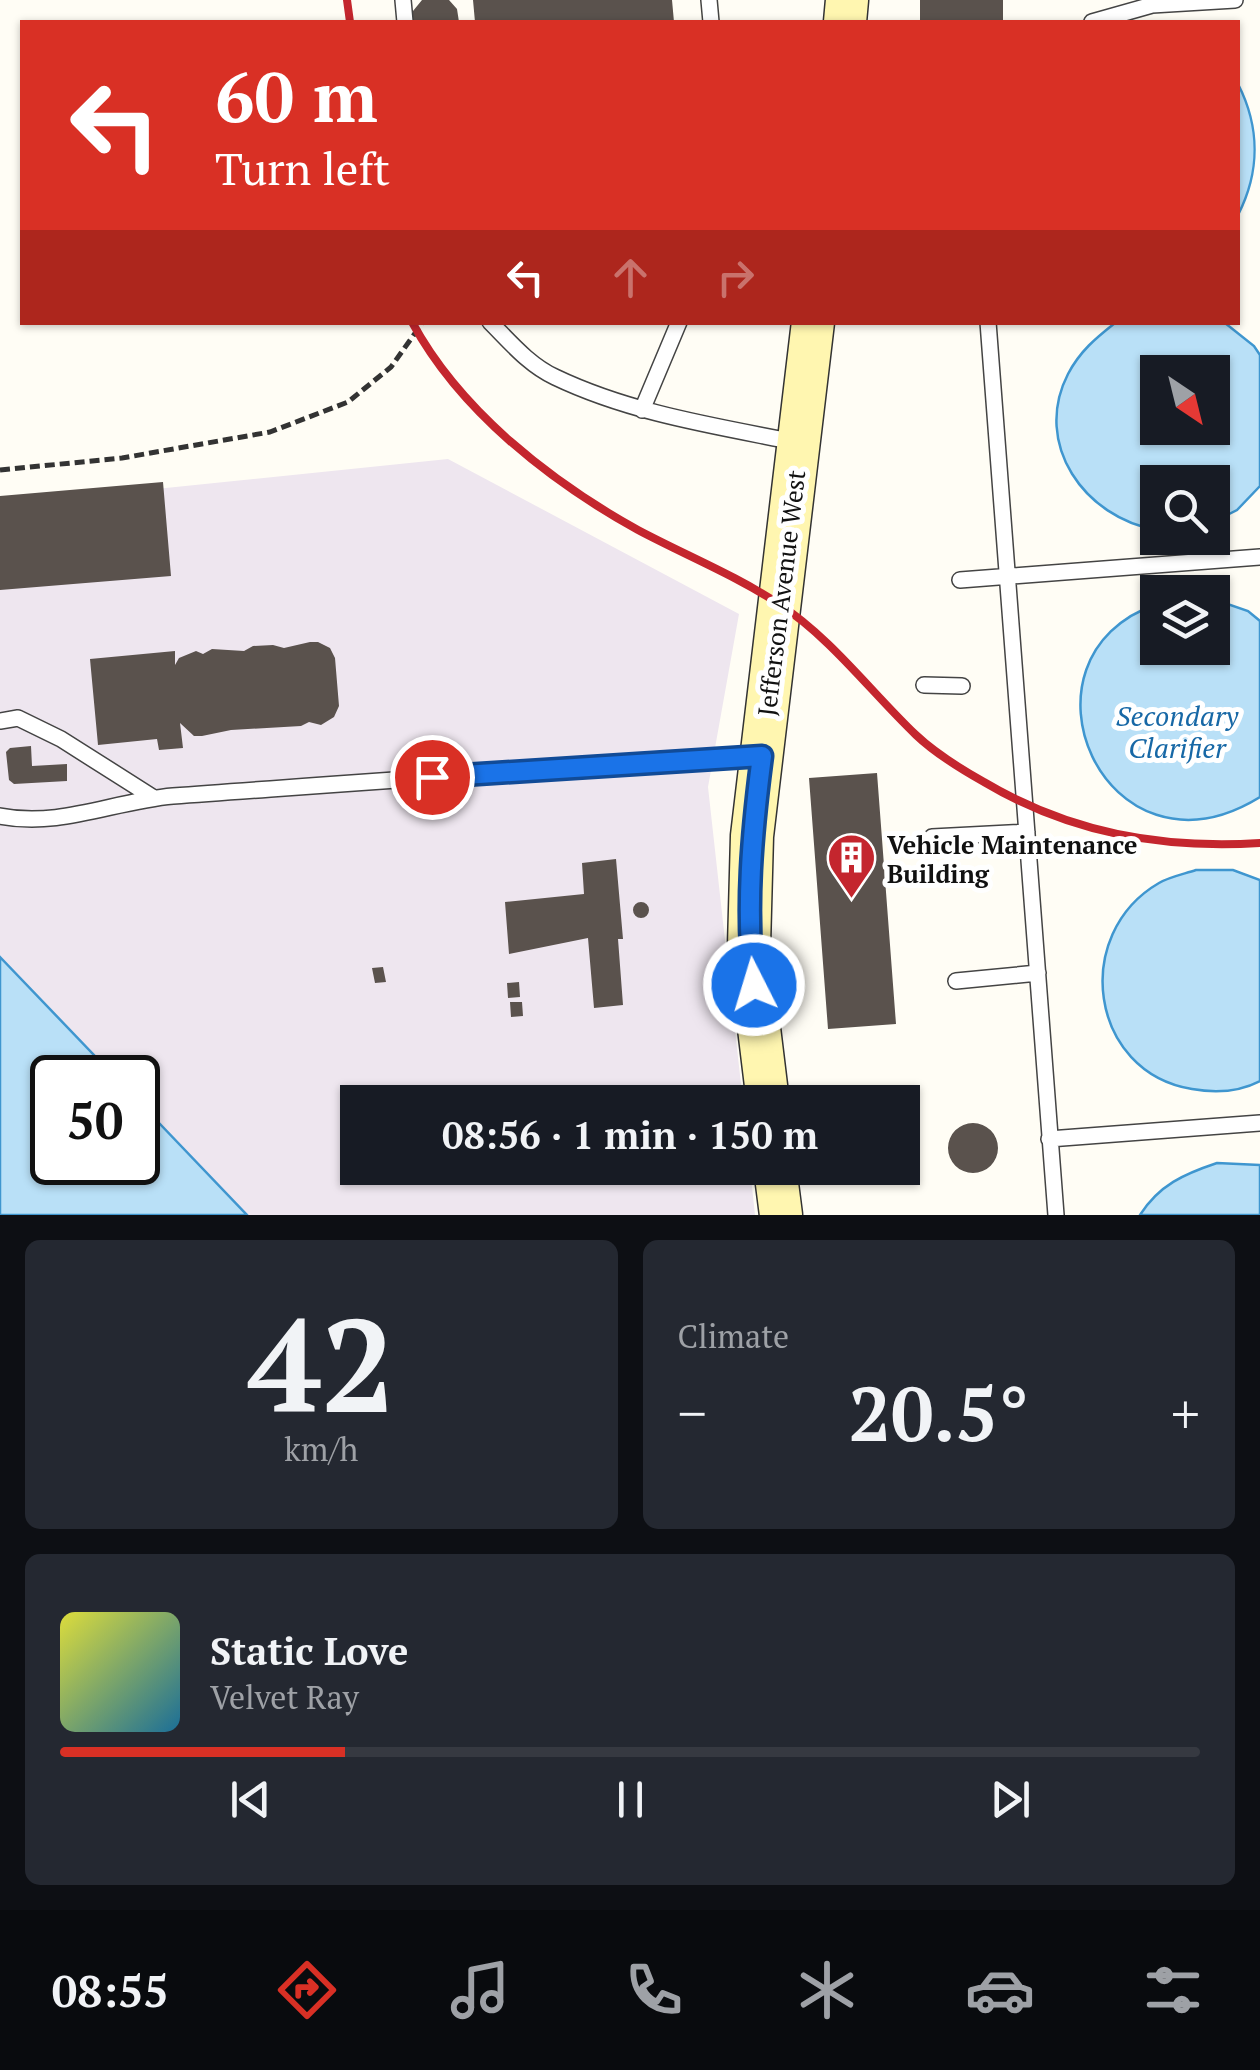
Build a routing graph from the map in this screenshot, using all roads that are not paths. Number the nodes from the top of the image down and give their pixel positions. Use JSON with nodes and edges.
{"nodes":[{"id":1,"x":1234,"y":0,"type":"edge"},
{"id":2,"x":1214,"y":1,"type":"edge"},
{"id":3,"x":1099,"y":20,"type":"edge"},
{"id":4,"x":493,"y":325,"type":"edge"},
{"id":5,"x":678,"y":325,"type":"edge"},
{"id":6,"x":813,"y":325,"type":"edge"},
{"id":7,"x":988,"y":325,"type":"edge"},
{"id":8,"x":642,"y":410,"type":"junction"},
{"id":9,"x":799,"y":442,"type":"junction"},
{"id":10,"x":1260,"y":557,"type":"edge"},
{"id":11,"x":1009,"y":576,"type":"junction"},
{"id":12,"x":960,"y":580,"type":"dead end"},
{"id":13,"x":924,"y":685,"type":"dead end"},
{"id":14,"x":962,"y":686,"type":"dead end"},
{"id":15,"x":0,"y":721,"type":"edge"},
{"id":16,"x":762,"y":756,"type":"junction"},
{"id":17,"x":154,"y":798,"type":"junction"},
{"id":18,"x":0,"y":816,"type":"edge"},
{"id":19,"x":1027,"y":832,"type":"junction"},
{"id":20,"x":932,"y":836,"type":"dead end"},
{"id":21,"x":1038,"y":974,"type":"junction"},
{"id":22,"x":956,"y":981,"type":"dead end"},
{"id":23,"x":766,"y":1085,"type":"edge"},
{"id":24,"x":1260,"y":1123,"type":"edge"},
{"id":25,"x":1049,"y":1139,"type":"junction"},
{"id":26,"x":777,"y":1185,"type":"edge"},
{"id":27,"x":781,"y":1215,"type":"edge"},
{"id":28,"x":1056,"y":1215,"type":"edge"}],
"edges":[{"from":1,"to":2,"type":"lane"},
{"from":2,"to":3,"type":"lane"},
{"from":4,"to":8,"type":"lane"},
{"from":5,"to":8,"type":"lane"},
{"from":6,"to":9,"type":"main road","name":"Jefferson Avenue West"},
{"from":7,"to":11,"type":"lane"},
{"from":8,"to":9,"type":"lane"},
{"from":9,"to":16,"type":"main road","name":"Jefferson Avenue West"},
{"from":10,"to":11,"type":"lane"},
{"from":11,"to":12,"type":"lane"},
{"from":11,"to":19,"type":"lane"},
{"from":13,"to":14,"type":"lane"},
{"from":15,"to":17,"type":"lane"},
{"from":16,"to":17,"type":"lane"},
{"from":16,"to":23,"type":"main road","name":"Jefferson Avenue West"},
{"from":17,"to":18,"type":"lane"},
{"from":19,"to":20,"type":"lane"},
{"from":19,"to":21,"type":"lane"},
{"from":21,"to":22,"type":"lane"},
{"from":21,"to":25,"type":"lane"},
{"from":24,"to":25,"type":"lane"},
{"from":25,"to":28,"type":"lane"},
{"from":26,"to":27,"type":"main road"}]}
